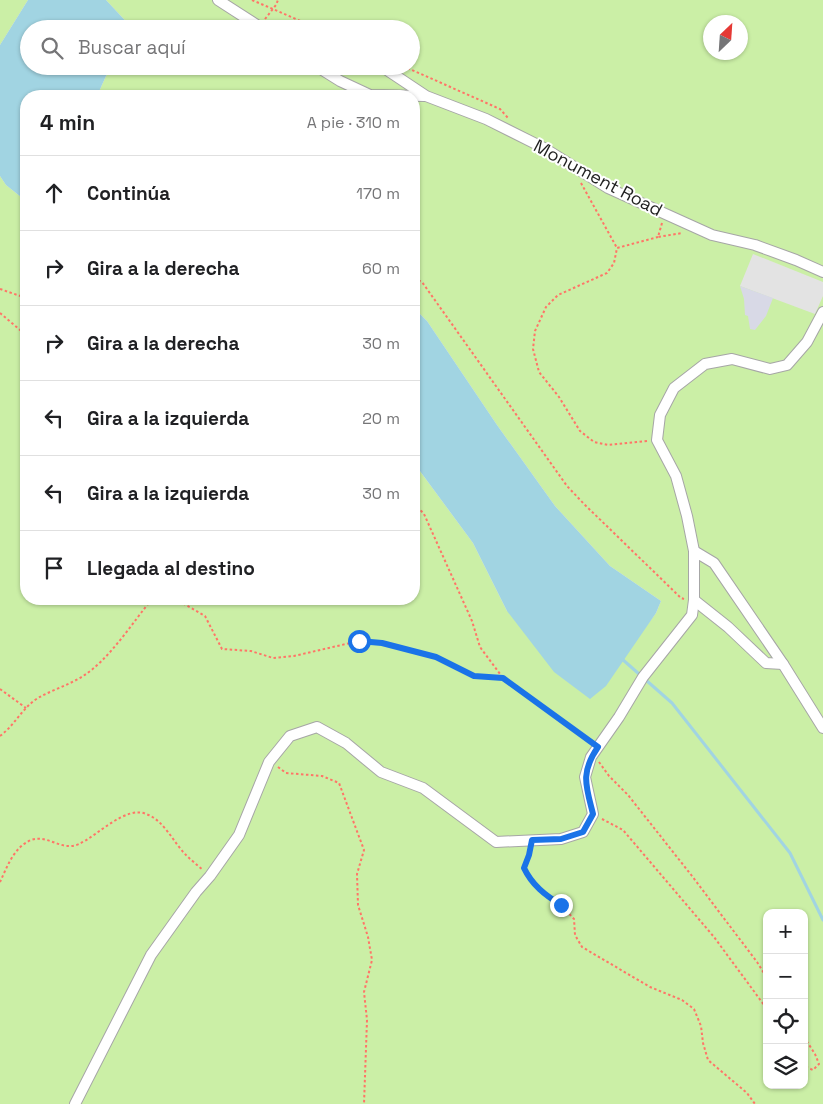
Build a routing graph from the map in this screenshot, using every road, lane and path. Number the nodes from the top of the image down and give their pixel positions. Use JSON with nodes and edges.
{"nodes":[{"id":1,"x":218,"y":0,"type":"edge"},
{"id":2,"x":252,"y":0,"type":"edge"},
{"id":3,"x":278,"y":0,"type":"edge"},
{"id":4,"x":272,"y":9,"type":"junction"},
{"id":5,"x":249,"y":20,"type":"edge"},
{"id":6,"x":265,"y":20,"type":"edge"},
{"id":7,"x":298,"y":20,"type":"edge"},
{"id":8,"x":420,"y":74,"type":"edge"},
{"id":9,"x":330,"y":75,"type":"edge"},
{"id":10,"x":394,"y":75,"type":"edge"},
{"id":11,"x":359,"y":90,"type":"edge"},
{"id":12,"x":417,"y":90,"type":"edge"},
{"id":13,"x":420,"y":92,"type":"edge"},
{"id":14,"x":420,"y":96,"type":"edge"},
{"id":15,"x":426,"y":96,"type":"junction"},
{"id":16,"x":508,"y":118,"type":"dead end"},
{"id":17,"x":581,"y":183,"type":"dead end"},
{"id":18,"x":665,"y":214,"type":"junction"},
{"id":19,"x":683,"y":233,"type":"dead end"},
{"id":20,"x":658,"y":237,"type":"junction"},
{"id":21,"x":617,"y":248,"type":"junction"},
{"id":22,"x":823,"y":272,"type":"edge"},
{"id":23,"x":420,"y":281,"type":"edge"},
{"id":24,"x":0,"y":289,"type":"edge"},
{"id":25,"x":20,"y":296,"type":"edge"},
{"id":26,"x":823,"y":312,"type":"edge"},
{"id":27,"x":0,"y":313,"type":"edge"},
{"id":28,"x":20,"y":330,"type":"edge"},
{"id":29,"x":656,"y":440,"type":"junction"},
{"id":30,"x":420,"y":510,"type":"edge"},
{"id":31,"x":694,"y":551,"type":"junction"},
{"id":32,"x":694,"y":600,"type":"junction"},
{"id":33,"x":147,"y":605,"type":"edge"},
{"id":34,"x":186,"y":605,"type":"edge"},
{"id":35,"x":783,"y":664,"type":"junction"},
{"id":36,"x":503,"y":678,"type":"junction"},
{"id":37,"x":0,"y":688,"type":"edge"},
{"id":38,"x":26,"y":708,"type":"junction"},
{"id":39,"x":823,"y":728,"type":"edge"},
{"id":40,"x":0,"y":736,"type":"edge"},
{"id":41,"x":596,"y":751,"type":"junction"},
{"id":42,"x":269,"y":762,"type":"junction"},
{"id":43,"x":593,"y":814,"type":"junction"},
{"id":44,"x":532,"y":840,"type":"junction"},
{"id":45,"x":210,"y":876,"type":"junction"},
{"id":46,"x":0,"y":882,"type":"edge"},
{"id":47,"x":763,"y":972,"type":"edge"},
{"id":48,"x":763,"y":1004,"type":"edge"},
{"id":49,"x":808,"y":1044,"type":"edge"},
{"id":50,"x":808,"y":1068,"type":"edge"},
{"id":51,"x":75,"y":1104,"type":"edge"},
{"id":52,"x":364,"y":1104,"type":"edge"},
{"id":53,"x":755,"y":1104,"type":"edge"}],
"edges":[{"from":1,"to":5,"type":"street"},
{"from":2,"to":4,"type":"path"},
{"from":3,"to":4,"type":"path"},
{"from":4,"to":6,"type":"path"},
{"from":4,"to":7,"type":"path"},
{"from":8,"to":16,"type":"path"},
{"from":9,"to":11,"type":"street"},
{"from":10,"to":12,"type":"street","name":"Monument Road"},
{"from":13,"to":15,"type":"street","name":"Monument Road"},
{"from":14,"to":15,"type":"street"},
{"from":15,"to":18,"type":"street","name":"Monument Road"},
{"from":17,"to":21,"type":"path"},
{"from":18,"to":20,"type":"path"},
{"from":18,"to":22,"type":"street","name":"Monument Road"},
{"from":19,"to":20,"type":"path"},
{"from":20,"to":21,"type":"path"},
{"from":21,"to":29,"type":"path"},
{"from":23,"to":32,"type":"path"},
{"from":24,"to":25,"type":"path"},
{"from":26,"to":29,"type":"street"},
{"from":27,"to":28,"type":"path"},
{"from":29,"to":31,"type":"street"},
{"from":30,"to":36,"type":"path"},
{"from":31,"to":32,"type":"street"},
{"from":31,"to":35,"type":"street"},
{"from":32,"to":35,"type":"street"},
{"from":32,"to":41,"type":"street"},
{"from":33,"to":38,"type":"path"},
{"from":34,"to":36,"type":"path"},
{"from":35,"to":39,"type":"street"},
{"from":36,"to":41,"type":"path"},
{"from":37,"to":38,"type":"path"},
{"from":38,"to":40,"type":"path"},
{"from":41,"to":43,"type":"street"},
{"from":41,"to":47,"type":"path"},
{"from":42,"to":44,"type":"street"},
{"from":42,"to":45,"type":"street"},
{"from":42,"to":52,"type":"path"},
{"from":43,"to":44,"type":"street"},
{"from":43,"to":48,"type":"path"},
{"from":44,"to":53,"type":"path"},
{"from":45,"to":46,"type":"path"},
{"from":45,"to":51,"type":"street"},
{"from":49,"to":50,"type":"path"}]}
